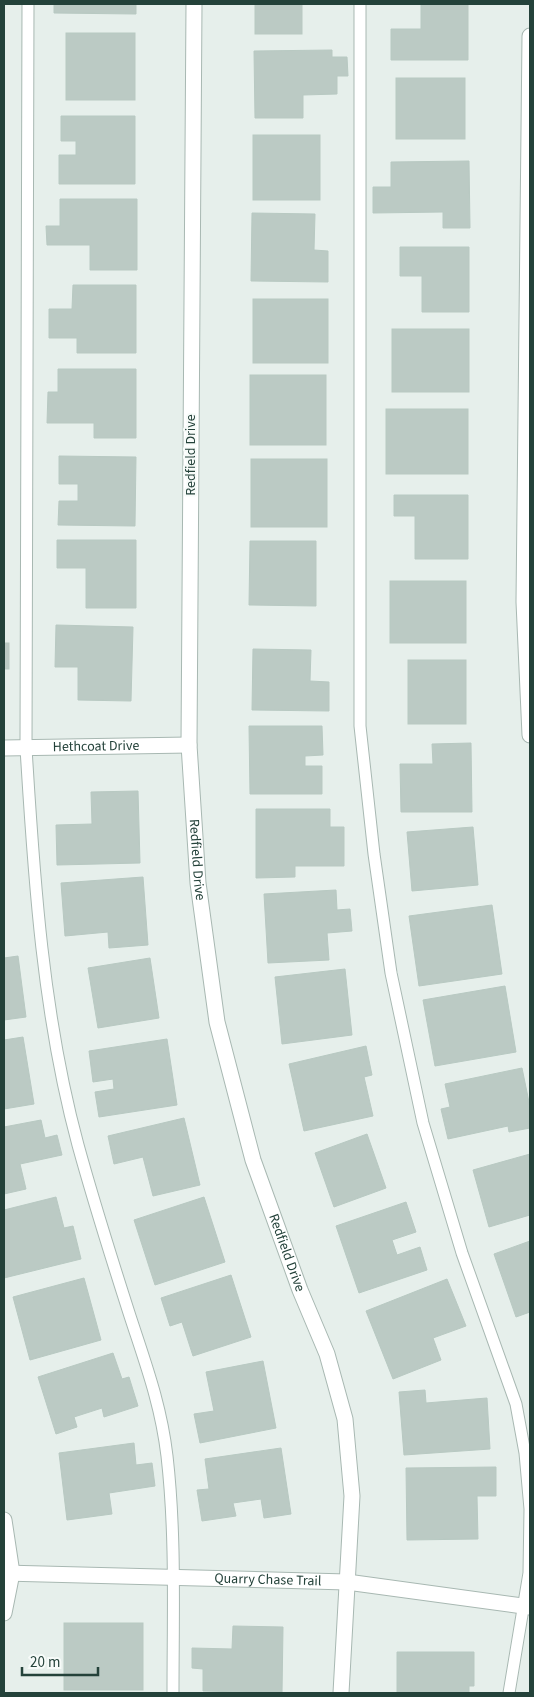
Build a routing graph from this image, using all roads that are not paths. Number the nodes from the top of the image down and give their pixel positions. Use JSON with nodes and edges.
{"nodes":[{"id":1,"x":28,"y":4,"type":"edge"},
{"id":2,"x":194,"y":4,"type":"edge"},
{"id":3,"x":360,"y":4,"type":"edge"},
{"id":4,"x":530,"y":36,"type":"edge"},
{"id":5,"x":530,"y":736,"type":"edge"},
{"id":6,"x":189,"y":744,"type":"junction"},
{"id":7,"x":4,"y":748,"type":"edge"},
{"id":8,"x":26,"y":748,"type":"junction"},
{"id":9,"x":4,"y":1520,"type":"edge"},
{"id":10,"x":8,"y":1573,"type":"edge"},
{"id":11,"x":173,"y":1577,"type":"junction"},
{"id":12,"x":347,"y":1582,"type":"junction"},
{"id":13,"x":528,"y":1607,"type":"edge"},
{"id":14,"x":4,"y":1613,"type":"edge"},
{"id":15,"x":173,"y":1693,"type":"edge"},
{"id":16,"x":341,"y":1693,"type":"edge"},
{"id":17,"x":509,"y":1693,"type":"edge"}],
"edges":[{"from":1,"to":8,"type":"lane"},
{"from":2,"to":6,"type":"street","name":"Redfield Drive"},
{"from":3,"to":13,"type":"lane"},
{"from":4,"to":5,"type":"street"},
{"from":6,"to":8,"type":"street","name":"Hethcoat Drive"},
{"from":6,"to":12,"type":"street","name":"Redfield Drive"},
{"from":7,"to":8,"type":"street","name":"Hethcoat Drive"},
{"from":8,"to":11,"type":"lane"},
{"from":9,"to":10,"type":"street"},
{"from":10,"to":11,"type":"street","name":"Quarry Chase Trail"},
{"from":10,"to":14,"type":"street"},
{"from":11,"to":12,"type":"street","name":"Quarry Chase Trail"},
{"from":11,"to":15,"type":"lane"},
{"from":12,"to":13,"type":"street","name":"Quarry Chase Trail"},
{"from":12,"to":16,"type":"street","name":"Redfield Drive"},
{"from":13,"to":17,"type":"lane"}]}
